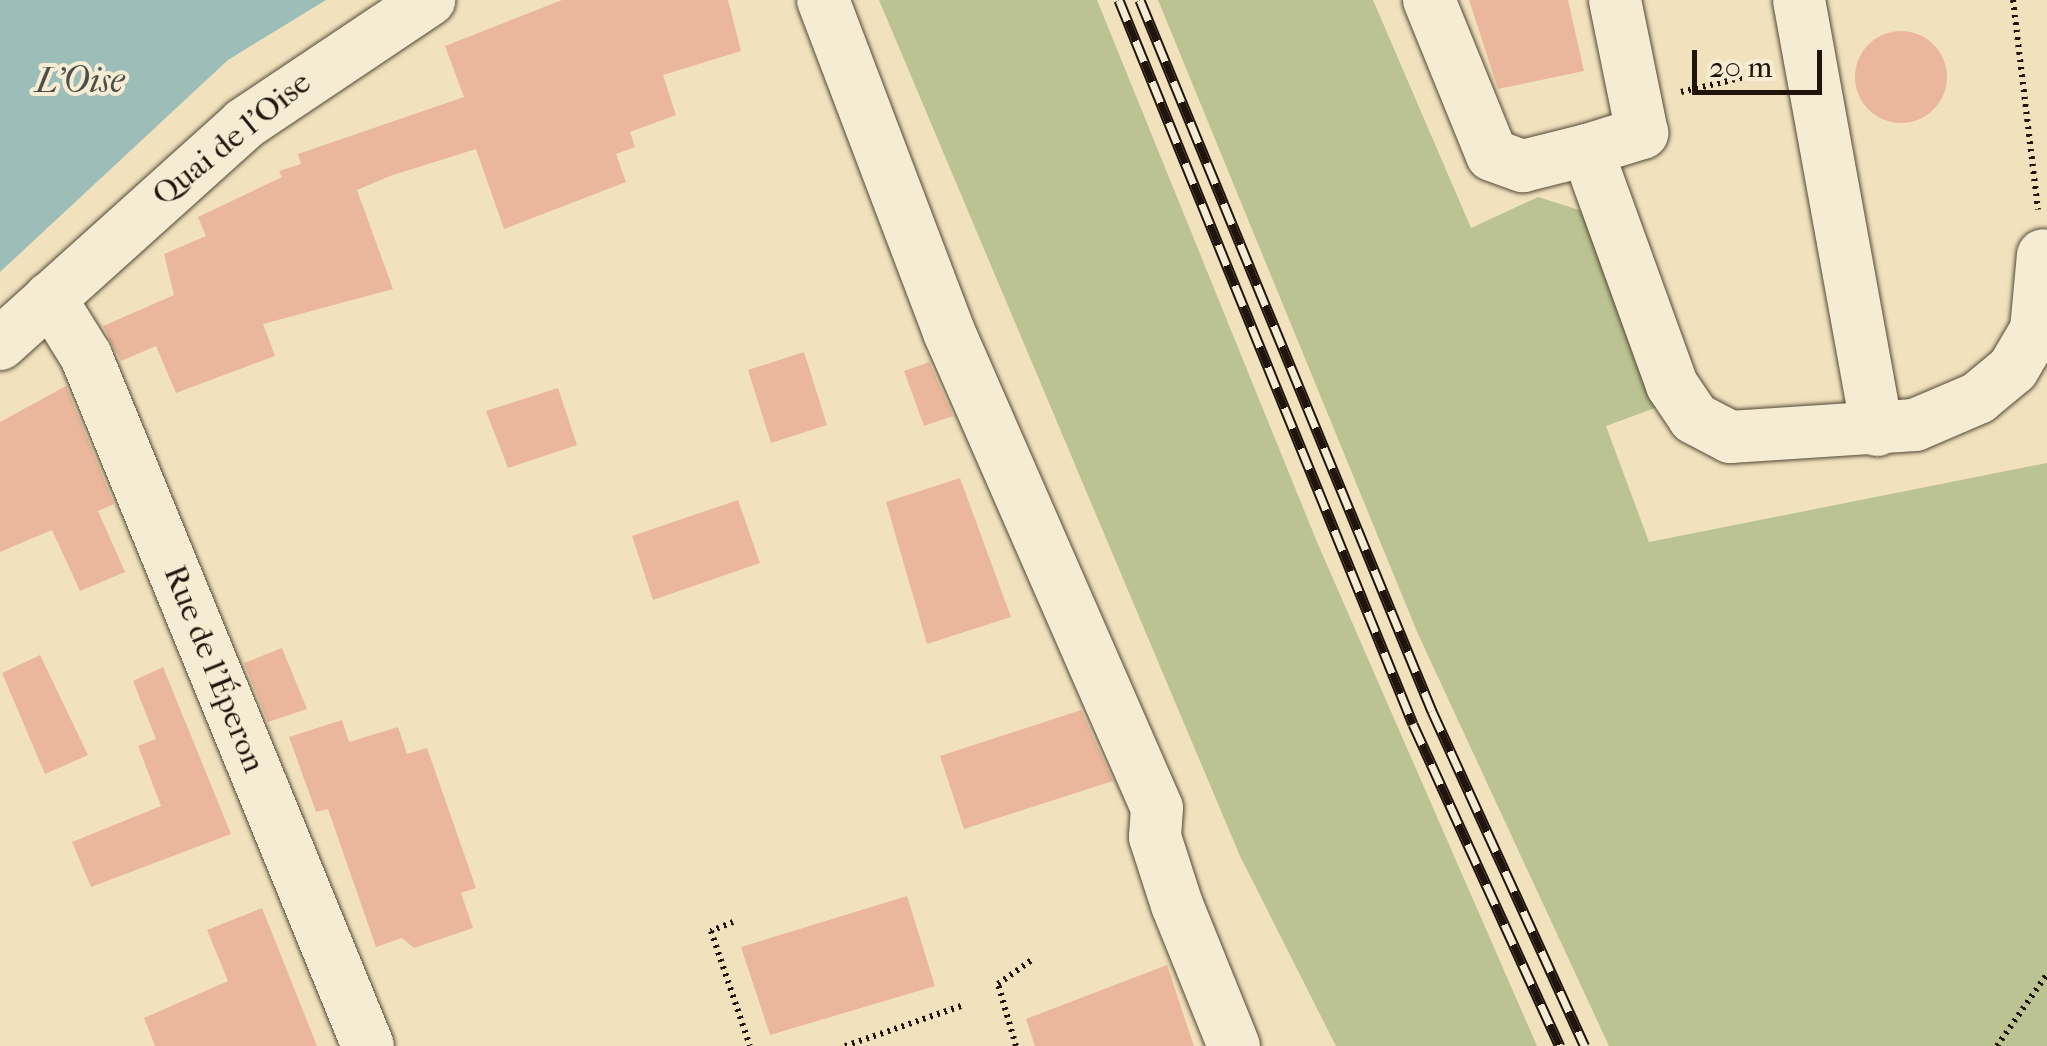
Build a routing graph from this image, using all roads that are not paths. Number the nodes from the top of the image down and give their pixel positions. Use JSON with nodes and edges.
{"nodes":[{"id":1,"x":429,"y":0,"type":"edge"},
{"id":2,"x":823,"y":0,"type":"edge"},
{"id":3,"x":1429,"y":0,"type":"edge"},
{"id":4,"x":1616,"y":0,"type":"edge"},
{"id":5,"x":1799,"y":0,"type":"edge"},
{"id":6,"x":1587,"y":150,"type":"junction"},
{"id":7,"x":2043,"y":256,"type":"road end"},
{"id":8,"x":50,"y":298,"type":"junction"},
{"id":9,"x":0,"y":344,"type":"edge"},
{"id":10,"x":1876,"y":430,"type":"junction"},
{"id":11,"x":368,"y":1046,"type":"edge"},
{"id":12,"x":1234,"y":1046,"type":"edge"}],
"edges":[{"from":1,"to":8,"type":"street","name":"Quai de l'Oise"},
{"from":2,"to":12,"type":"street"},
{"from":3,"to":6,"type":"street"},
{"from":4,"to":6,"type":"street"},
{"from":5,"to":10,"type":"street"},
{"from":6,"to":10,"type":"street"},
{"from":7,"to":10,"type":"street"},
{"from":8,"to":9,"type":"street","name":"Quai de l'Oise"},
{"from":8,"to":11,"type":"street","name":"Rue de l'Éperon"}]}
